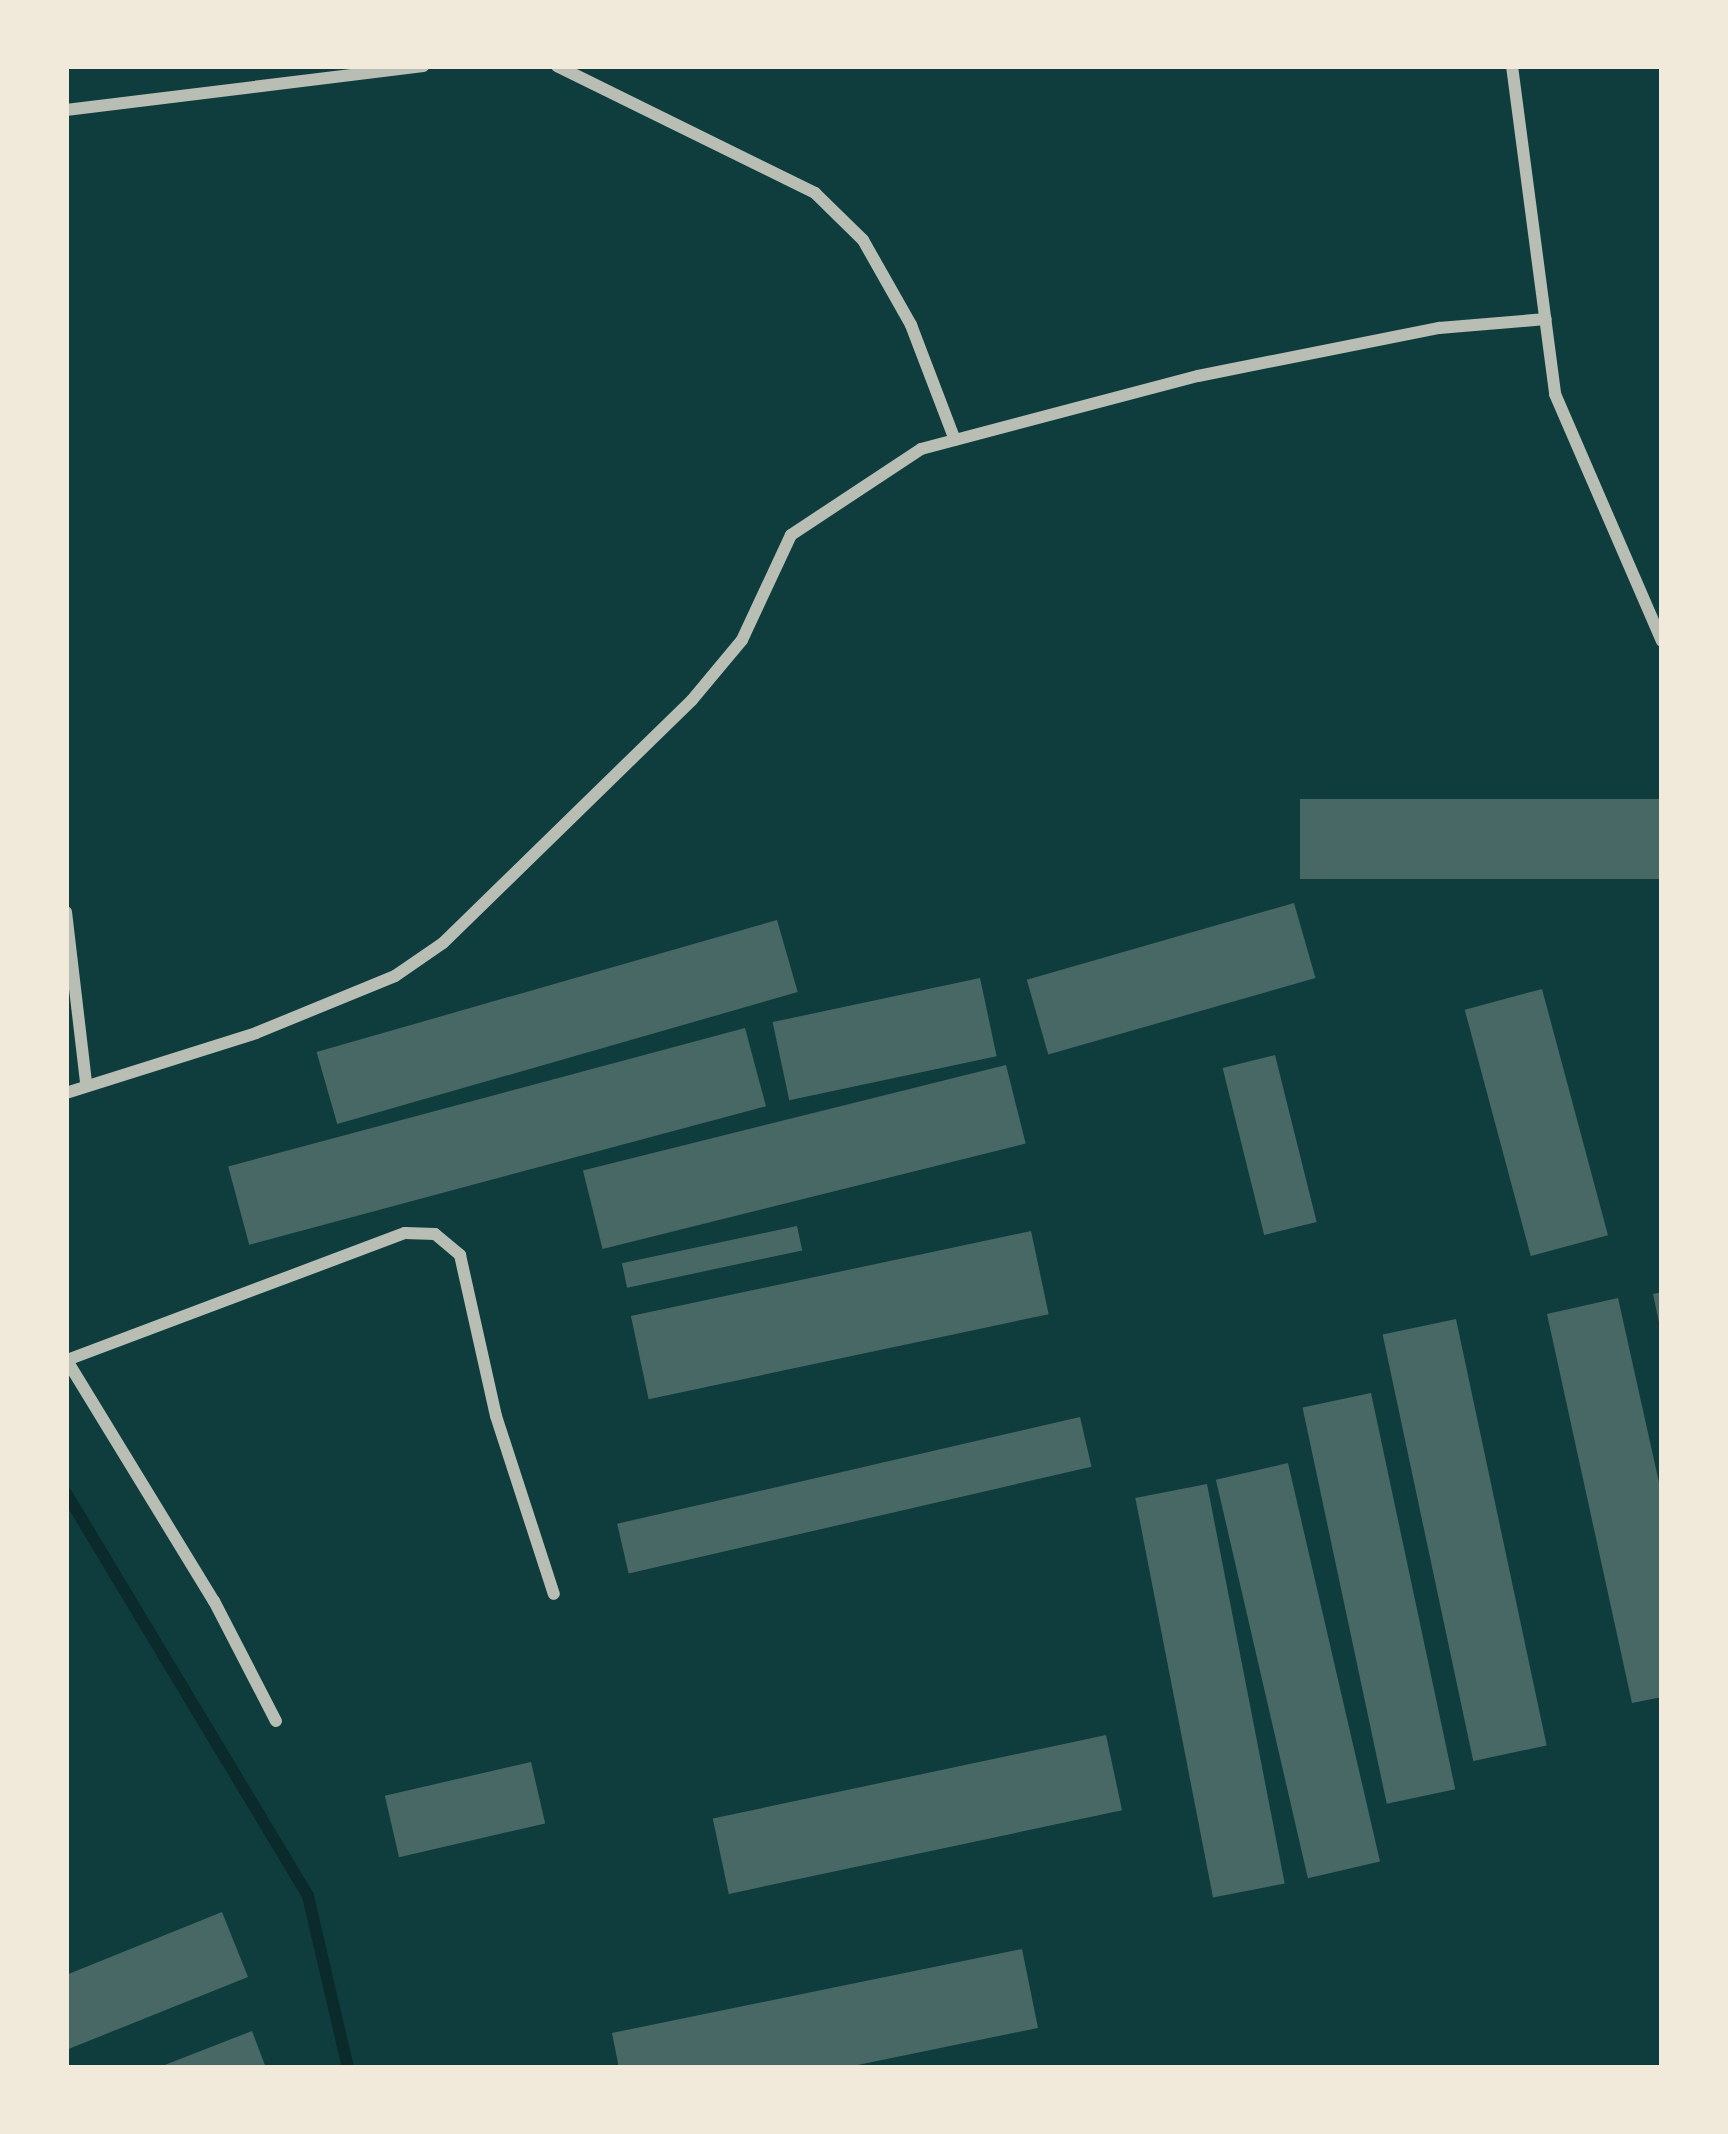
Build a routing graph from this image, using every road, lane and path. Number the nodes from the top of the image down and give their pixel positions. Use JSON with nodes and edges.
{"nodes":[{"id":1,"x":423,"y":66,"type":"edge"},
{"id":2,"x":557,"y":66,"type":"edge"},
{"id":3,"x":1512,"y":66,"type":"edge"},
{"id":4,"x":66,"y":110,"type":"edge"},
{"id":5,"x":1546,"y":319,"type":"junction"},
{"id":6,"x":955,"y":440,"type":"junction"},
{"id":7,"x":1662,"y":641,"type":"edge"},
{"id":8,"x":66,"y":912,"type":"edge"},
{"id":9,"x":86,"y":1081,"type":"junction"},
{"id":10,"x":66,"y":1093,"type":"edge"},
{"id":11,"x":67,"y":1359,"type":"edge"},
{"id":12,"x":554,"y":1594,"type":"dead end"},
{"id":13,"x":276,"y":1721,"type":"dead end"}],
"edges":[{"from":1,"to":4,"type":"street"},
{"from":2,"to":6,"type":"street"},
{"from":3,"to":5,"type":"street"},
{"from":5,"to":6,"type":"street"},
{"from":5,"to":7,"type":"street"},
{"from":6,"to":9,"type":"street"},
{"from":8,"to":9,"type":"street"},
{"from":9,"to":10,"type":"street"},
{"from":11,"to":12,"type":"street"},
{"from":11,"to":13,"type":"street"}]}
